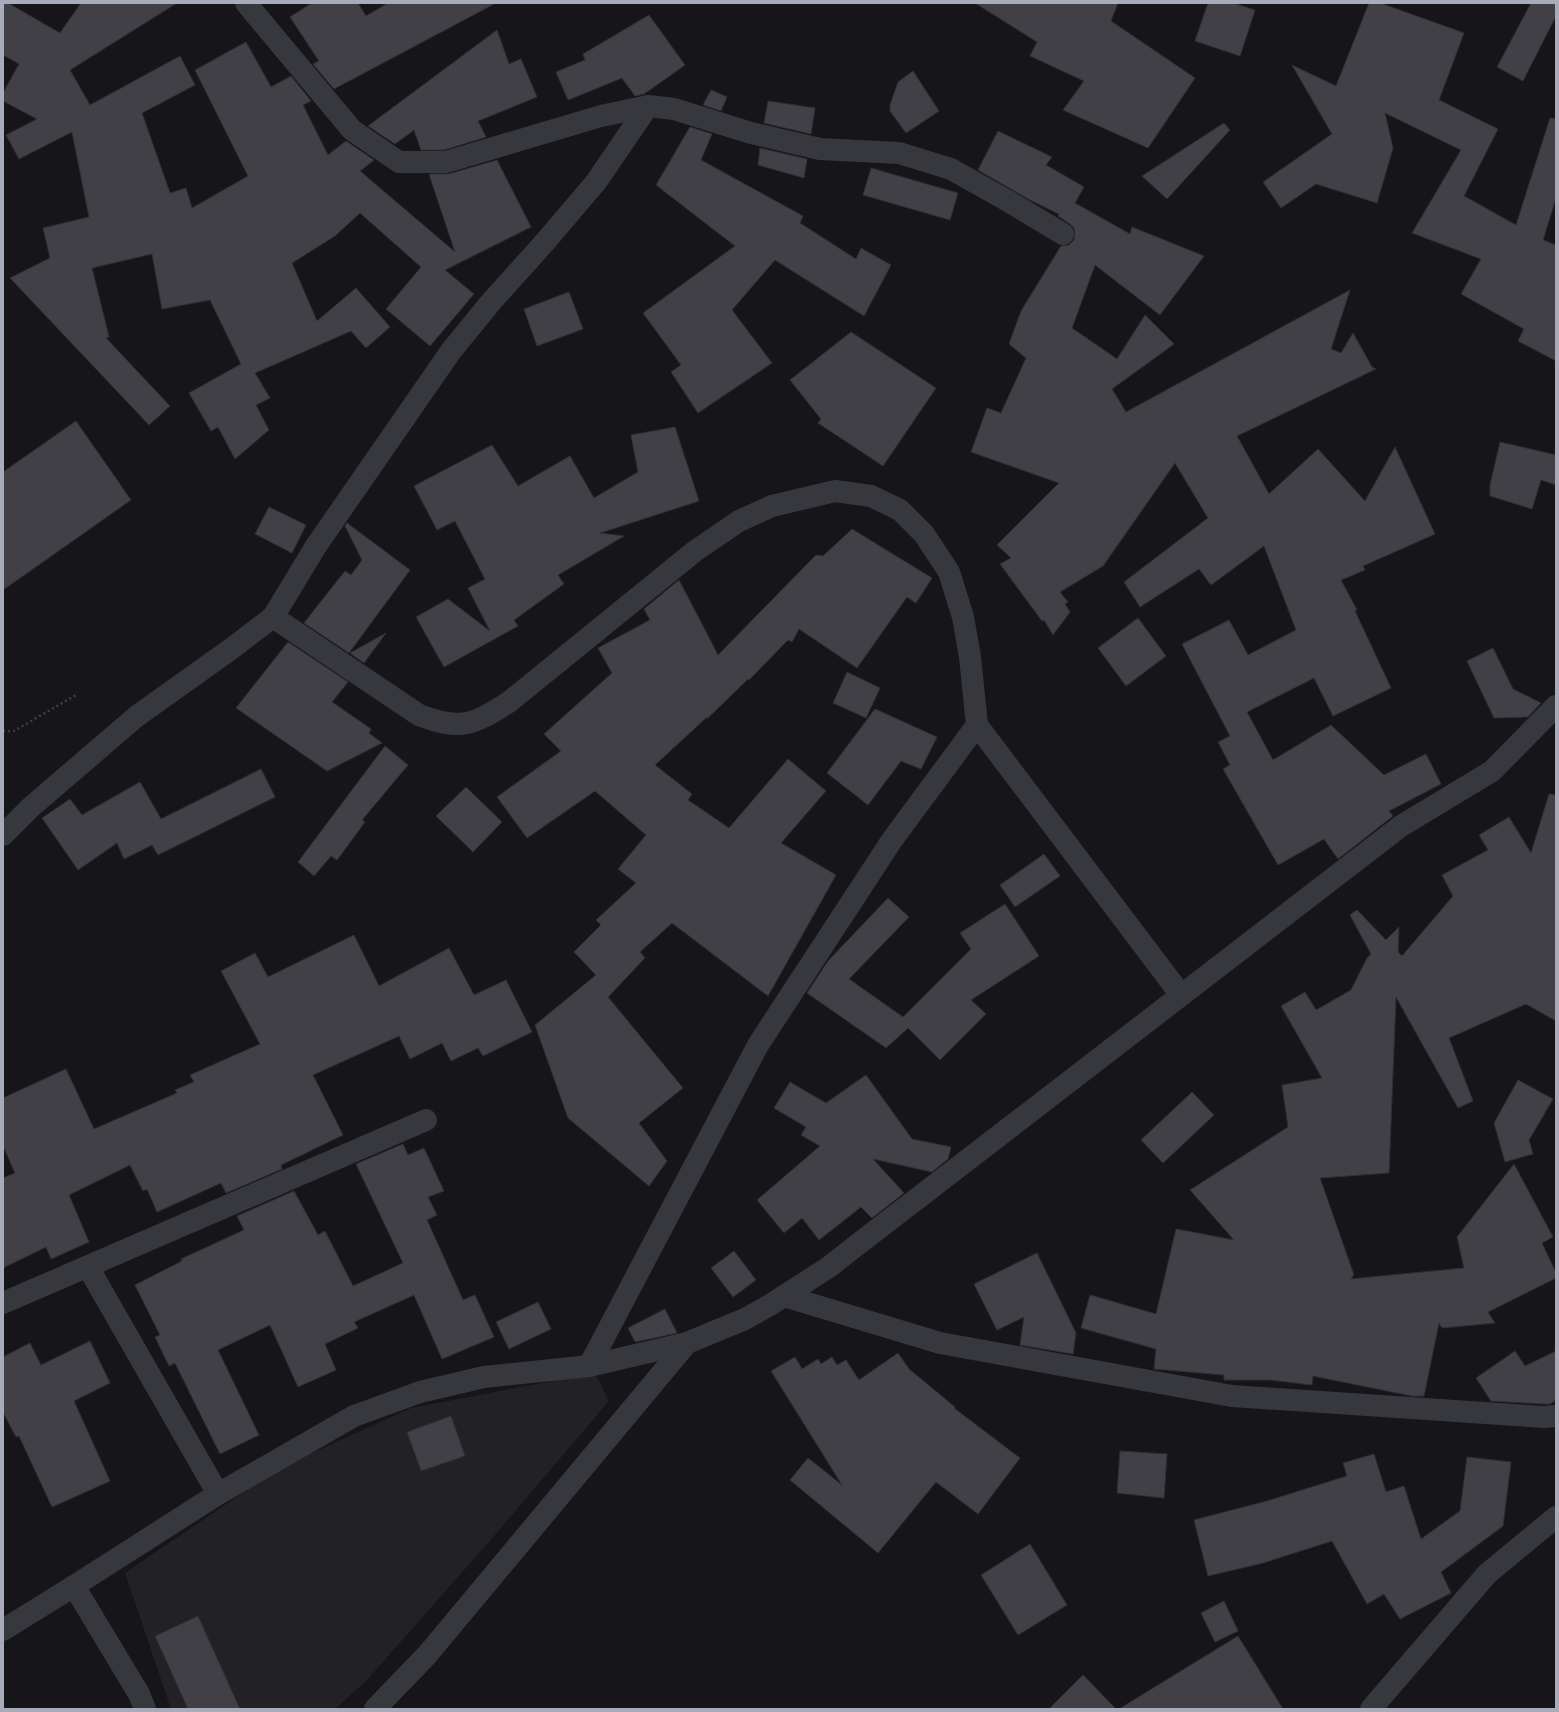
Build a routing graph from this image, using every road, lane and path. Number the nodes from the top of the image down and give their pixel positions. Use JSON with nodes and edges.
{"nodes":[{"id":1,"x":246,"y":3,"type":"edge"},
{"id":2,"x":648,"y":106,"type":"junction"},
{"id":3,"x":1063,"y":234,"type":"dead end"},
{"id":4,"x":272,"y":617,"type":"junction"},
{"id":5,"x":76,"y":695,"type":"dead end"},
{"id":6,"x":1556,"y":706,"type":"edge"},
{"id":7,"x":977,"y":725,"type":"junction"},
{"id":8,"x":3,"y":731,"type":"edge"},
{"id":9,"x":3,"y":835,"type":"edge"},
{"id":10,"x":1181,"y":995,"type":"junction"},
{"id":11,"x":426,"y":1120,"type":"dead end"},
{"id":12,"x":88,"y":1266,"type":"junction"},
{"id":13,"x":784,"y":1296,"type":"junction"},
{"id":14,"x":3,"y":1303,"type":"edge"},
{"id":15,"x":687,"y":1343,"type":"junction"},
{"id":16,"x":589,"y":1366,"type":"junction"},
{"id":17,"x":1556,"y":1416,"type":"edge"},
{"id":18,"x":218,"y":1494,"type":"junction"},
{"id":19,"x":1556,"y":1517,"type":"edge"},
{"id":20,"x":74,"y":1586,"type":"junction"},
{"id":21,"x":3,"y":1630,"type":"edge"},
{"id":22,"x":145,"y":1709,"type":"edge"},
{"id":23,"x":374,"y":1709,"type":"edge"},
{"id":24,"x":1371,"y":1709,"type":"edge"}],
"edges":[{"from":1,"to":2,"type":"street"},
{"from":2,"to":3,"type":"street"},
{"from":2,"to":4,"type":"street"},
{"from":4,"to":7,"type":"street"},
{"from":4,"to":9,"type":"street"},
{"from":5,"to":8,"type":"path"},
{"from":6,"to":10,"type":"street"},
{"from":7,"to":10,"type":"street"},
{"from":7,"to":16,"type":"street"},
{"from":10,"to":13,"type":"street"},
{"from":11,"to":12,"type":"street"},
{"from":12,"to":14,"type":"street"},
{"from":12,"to":18,"type":"street"},
{"from":13,"to":15,"type":"street"},
{"from":13,"to":17,"type":"street"},
{"from":15,"to":16,"type":"street"},
{"from":15,"to":23,"type":"street"},
{"from":16,"to":18,"type":"street"},
{"from":18,"to":20,"type":"street"},
{"from":19,"to":24,"type":"street"},
{"from":20,"to":21,"type":"street"},
{"from":20,"to":22,"type":"street"}]}
